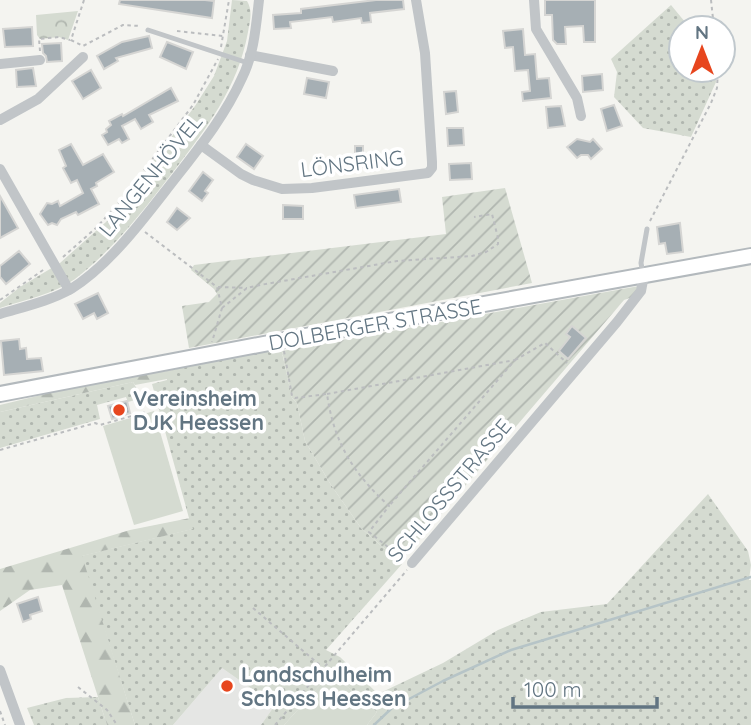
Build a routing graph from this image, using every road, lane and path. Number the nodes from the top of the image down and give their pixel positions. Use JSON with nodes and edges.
{"nodes":[{"id":1,"x":84,"y":0,"type":"edge"},
{"id":2,"x":229,"y":0,"type":"edge"},
{"id":3,"x":259,"y":0,"type":"edge"},
{"id":4,"x":416,"y":0,"type":"edge"},
{"id":5,"x":534,"y":0,"type":"edge"},
{"id":6,"x":148,"y":29,"type":"joint"},
{"id":7,"x":172,"y":30,"type":"dead end"},
{"id":8,"x":224,"y":36,"type":"junction"},
{"id":9,"x":71,"y":40,"type":"junction"},
{"id":10,"x":220,"y":53,"type":"junction"},
{"id":11,"x":83,"y":57,"type":"dead end"},
{"id":12,"x":249,"y":59,"type":"junction"},
{"id":13,"x":40,"y":60,"type":"joint"},
{"id":14,"x":0,"y":64,"type":"edge"},
{"id":15,"x":333,"y":71,"type":"dead end"},
{"id":16,"x":717,"y":84,"type":"edge"},
{"id":17,"x":581,"y":116,"type":"dead end"},
{"id":18,"x":0,"y":120,"type":"edge"},
{"id":19,"x":201,"y":145,"type":"junction"},
{"id":20,"x":0,"y":169,"type":"edge"},
{"id":21,"x":474,"y":217,"type":"dead end"},
{"id":22,"x":137,"y":226,"type":"junction"},
{"id":23,"x":647,"y":229,"type":"joint"},
{"id":24,"x":751,"y":256,"type":"edge"},
{"id":25,"x":53,"y":264,"type":"junction"},
{"id":26,"x":643,"y":275,"type":"junction"},
{"id":27,"x":217,"y":287,"type":"junction"},
{"id":28,"x":247,"y":288,"type":"junction"},
{"id":29,"x":69,"y":290,"type":"junction"},
{"id":30,"x":0,"y":300,"type":"edge"},
{"id":31,"x":222,"y":308,"type":"junction"},
{"id":32,"x":0,"y":314,"type":"edge"},
{"id":33,"x":282,"y":340,"type":"junction"},
{"id":34,"x":214,"y":353,"type":"junction"},
{"id":35,"x":515,"y":360,"type":"junction"},
{"id":36,"x":568,"y":364,"type":"dead end"},
{"id":37,"x":0,"y":394,"type":"edge"},
{"id":38,"x":327,"y":394,"type":"junction"},
{"id":39,"x":146,"y":412,"type":"dead end"},
{"id":40,"x":0,"y":450,"type":"edge"},
{"id":41,"x":389,"y":506,"type":"junction"},
{"id":42,"x":411,"y":565,"type":"junction"},
{"id":43,"x":253,"y":608,"type":"dead end"},
{"id":44,"x":323,"y":668,"type":"junction"},
{"id":45,"x":0,"y":670,"type":"edge"},
{"id":46,"x":78,"y":687,"type":"dead end"},
{"id":47,"x":0,"y":711,"type":"edge"},
{"id":48,"x":5,"y":725,"type":"edge"},
{"id":49,"x":20,"y":725,"type":"edge"},
{"id":50,"x":117,"y":725,"type":"edge"},
{"id":51,"x":275,"y":725,"type":"edge"}],
"edges":[{"from":1,"to":9,"type":"path"},
{"from":2,"to":8,"type":"path"},
{"from":3,"to":12,"type":"street","name":"LANGENHÖVEL"},
{"from":4,"to":19,"type":"street","name":"LÖNSRING"},
{"from":5,"to":17,"type":"street"},
{"from":6,"to":9,"type":"path"},
{"from":6,"to":10,"type":"lane"},
{"from":7,"to":8,"type":"path"},
{"from":8,"to":10,"type":"path"},
{"from":9,"to":13,"type":"path"},
{"from":10,"to":12,"type":"lane"},
{"from":10,"to":25,"type":"path"},
{"from":11,"to":18,"type":"street"},
{"from":12,"to":15,"type":"street"},
{"from":12,"to":19,"type":"street","name":"LANGENHÖVEL"},
{"from":13,"to":14,"type":"street"},
{"from":16,"to":23,"type":"path"},
{"from":19,"to":22,"type":"street","name":"LANGENHÖVEL"},
{"from":20,"to":25,"type":"street"},
{"from":21,"to":28,"type":"path"},
{"from":22,"to":27,"type":"path"},
{"from":22,"to":29,"type":"street","name":"LANGENHÖVEL"},
{"from":23,"to":26,"type":"lane"},
{"from":24,"to":26,"type":"main road","name":"DOLBERGER STRASSE"},
{"from":25,"to":29,"type":"street"},
{"from":25,"to":30,"type":"path"},
{"from":26,"to":33,"type":"main road","name":"DOLBERGER STRASSE"},
{"from":26,"to":42,"type":"street","name":"SCHLOSSSTRASSE"},
{"from":27,"to":28,"type":"path"},
{"from":27,"to":31,"type":"path"},
{"from":28,"to":31,"type":"path"},
{"from":29,"to":32,"type":"street","name":"LANGENHÖVEL"},
{"from":31,"to":34,"type":"path"},
{"from":33,"to":34,"type":"main road","name":"DOLBERGER STRASSE"},
{"from":33,"to":38,"type":"path"},
{"from":34,"to":37,"type":"main road","name":"DOLBERGER STRASSE"},
{"from":35,"to":36,"type":"path"},
{"from":35,"to":38,"type":"path"},
{"from":35,"to":41,"type":"path"},
{"from":38,"to":41,"type":"path"},
{"from":39,"to":40,"type":"path"},
{"from":41,"to":42,"type":"path"},
{"from":42,"to":44,"type":"path","name":"SCHLOSSSTRASSE"},
{"from":43,"to":44,"type":"path"},
{"from":44,"to":51,"type":"path","name":"SCHLOSSSTRASSE"},
{"from":45,"to":49,"type":"street"},
{"from":46,"to":50,"type":"path"},
{"from":47,"to":48,"type":"path"}]}
